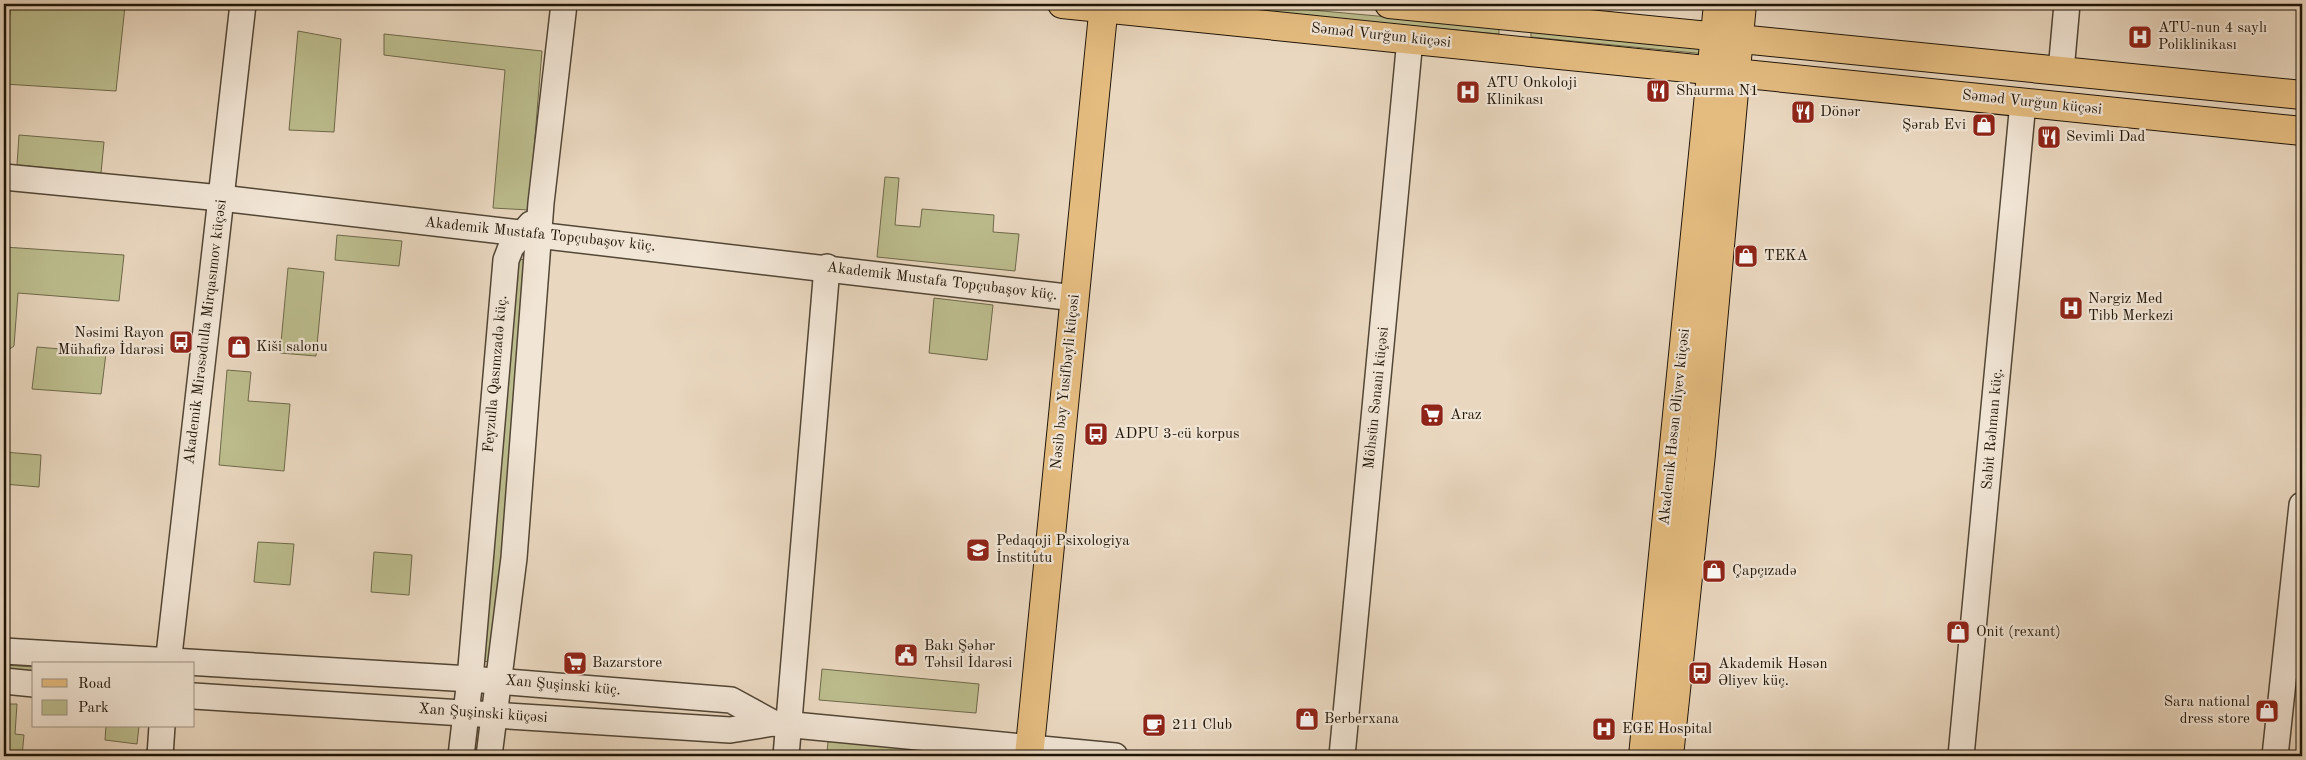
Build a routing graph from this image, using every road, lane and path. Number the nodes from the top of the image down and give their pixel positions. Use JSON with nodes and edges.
{"nodes":[{"id":1,"x":243,"y":4,"type":"edge"},
{"id":2,"x":564,"y":4,"type":"edge"},
{"id":3,"x":1062,"y":4,"type":"edge"},
{"id":4,"x":1389,"y":4,"type":"edge"},
{"id":5,"x":2067,"y":4,"type":"edge"},
{"id":6,"x":1104,"y":6,"type":"edge"},
{"id":7,"x":1513,"y":16,"type":"junction"},
{"id":8,"x":1725,"y":20,"type":"edge"},
{"id":9,"x":1410,"y":40,"type":"junction"},
{"id":10,"x":1510,"y":50,"type":"junction"},
{"id":11,"x":2061,"y":71,"type":"junction"},
{"id":12,"x":1727,"y":72,"type":"junction"},
{"id":13,"x":2302,"y":95,"type":"edge"},
{"id":14,"x":1721,"y":99,"type":"junction"},
{"id":15,"x":2023,"y":102,"type":"junction"},
{"id":16,"x":2302,"y":131,"type":"edge"},
{"id":17,"x":4,"y":177,"type":"edge"},
{"id":18,"x":221,"y":198,"type":"junction"},
{"id":19,"x":534,"y":228,"type":"junction"},
{"id":20,"x":827,"y":268,"type":"junction"},
{"id":21,"x":1075,"y":298,"type":"junction"},
{"id":22,"x":2302,"y":505,"type":"edge"},
{"id":23,"x":4,"y":651,"type":"edge"},
{"id":24,"x":168,"y":662,"type":"edge"},
{"id":25,"x":195,"y":664,"type":"edge"},
{"id":26,"x":470,"y":679,"type":"junction"},
{"id":27,"x":4,"y":681,"type":"edge"},
{"id":28,"x":500,"y":681,"type":"junction"},
{"id":29,"x":32,"y":684,"type":"edge"},
{"id":30,"x":195,"y":696,"type":"edge"},
{"id":31,"x":466,"y":713,"type":"junction"},
{"id":32,"x":494,"y":714,"type":"junction"},
{"id":33,"x":781,"y":723,"type":"junction"},
{"id":34,"x":162,"y":728,"type":"edge"},
{"id":35,"x":1029,"y":752,"type":"edge"},
{"id":36,"x":160,"y":756,"type":"edge"},
{"id":37,"x":461,"y":756,"type":"edge"},
{"id":38,"x":489,"y":756,"type":"edge"},
{"id":39,"x":786,"y":756,"type":"edge"},
{"id":40,"x":1116,"y":756,"type":"edge"},
{"id":41,"x":1342,"y":756,"type":"edge"},
{"id":42,"x":1643,"y":756,"type":"edge"},
{"id":43,"x":1669,"y":756,"type":"edge"},
{"id":44,"x":1961,"y":756,"type":"edge"},
{"id":45,"x":2275,"y":756,"type":"edge"}],
"edges":[{"from":1,"to":18,"type":"street","name":"Akademik Mirəsədulla Mirqasımov küçəsi"},
{"from":2,"to":19,"type":"street","name":"Feyzulla Qasımzadə küç."},
{"from":3,"to":6,"type":"main road","name":"Səməd Vurğun küçəsi"},
{"from":4,"to":7,"type":"main road"},
{"from":5,"to":11,"type":"street"},
{"from":6,"to":9,"type":"main road","name":"Səməd Vurğun küçəsi"},
{"from":6,"to":21,"type":"main road","name":"Nəsib bəy Yusifbəyli küçəsi"},
{"from":7,"to":8,"type":"main road"},
{"from":7,"to":10,"type":"main road"},
{"from":8,"to":11,"type":"main road"},
{"from":8,"to":12,"type":"main road"},
{"from":9,"to":10,"type":"main road","name":"Səməd Vurğun küçəsi"},
{"from":9,"to":41,"type":"street","name":"Möhsün Sənani küçəsi"},
{"from":10,"to":12,"type":"main road","name":"Səməd Vurğun küçəsi"},
{"from":11,"to":13,"type":"main road"},
{"from":12,"to":14,"type":"main road"},
{"from":12,"to":15,"type":"main road","name":"Səməd Vurğun küçəsi"},
{"from":14,"to":42,"type":"main road","name":"Akademik Həsən Əliyev küçəsi"},
{"from":14,"to":43,"type":"main road","name":"Akademik Həsən Əliyev küçəsi"},
{"from":15,"to":16,"type":"main road","name":"Səməd Vurğun küçəsi"},
{"from":15,"to":44,"type":"street","name":"Sabit Rəhman küç."},
{"from":17,"to":18,"type":"street","name":"Akademik Mustafa Topçubaşov küç."},
{"from":18,"to":19,"type":"street","name":"Akademik Mustafa Topçubaşov küç."},
{"from":18,"to":24,"type":"street","name":"Akademik Mirəsədulla Mirqasımov küçəsi"},
{"from":19,"to":20,"type":"street","name":"Akademik Mustafa Topçubaşov küç."},
{"from":19,"to":26,"type":"street","name":"Feyzulla Qasımzadə küç."},
{"from":19,"to":28,"type":"street","name":"Feyzulla Qasımzadə küç."},
{"from":20,"to":21,"type":"street","name":"Akademik Mustafa Topçubaşov küç."},
{"from":20,"to":33,"type":"street"},
{"from":21,"to":35,"type":"main road","name":"Nəsib bəy Yusifbəyli küçəsi"},
{"from":22,"to":45,"type":"street"},
{"from":23,"to":24,"type":"street","name":"Xan Şuşinski küç."},
{"from":25,"to":26,"type":"street","name":"Xan Şuşinski küç."},
{"from":26,"to":28,"type":"street","name":"Xan Şuşinski küç."},
{"from":26,"to":31,"type":"street","name":"Feyzulla Qasımzadə küç."},
{"from":27,"to":29,"type":"street"},
{"from":28,"to":32,"type":"street","name":"Feyzulla Qasımzadə küç."},
{"from":28,"to":33,"type":"street","name":"Xan Şuşinski küç."},
{"from":30,"to":31,"type":"street","name":"Xan Şuşinski küçəsi"},
{"from":31,"to":32,"type":"street","name":"Xan Şuşinski küçəsi"},
{"from":31,"to":37,"type":"street","name":"Feyzulla Qasımzadə küç."},
{"from":32,"to":33,"type":"street","name":"Xan Şuşinski küçəsi"},
{"from":32,"to":38,"type":"street","name":"Feyzulla Qasımzadə küç."},
{"from":33,"to":35,"type":"street","name":"Xan Şuşinski küç."},
{"from":33,"to":39,"type":"street"},
{"from":34,"to":36,"type":"street"},
{"from":35,"to":40,"type":"street","name":"Xan Şuşinski küç."}]}
